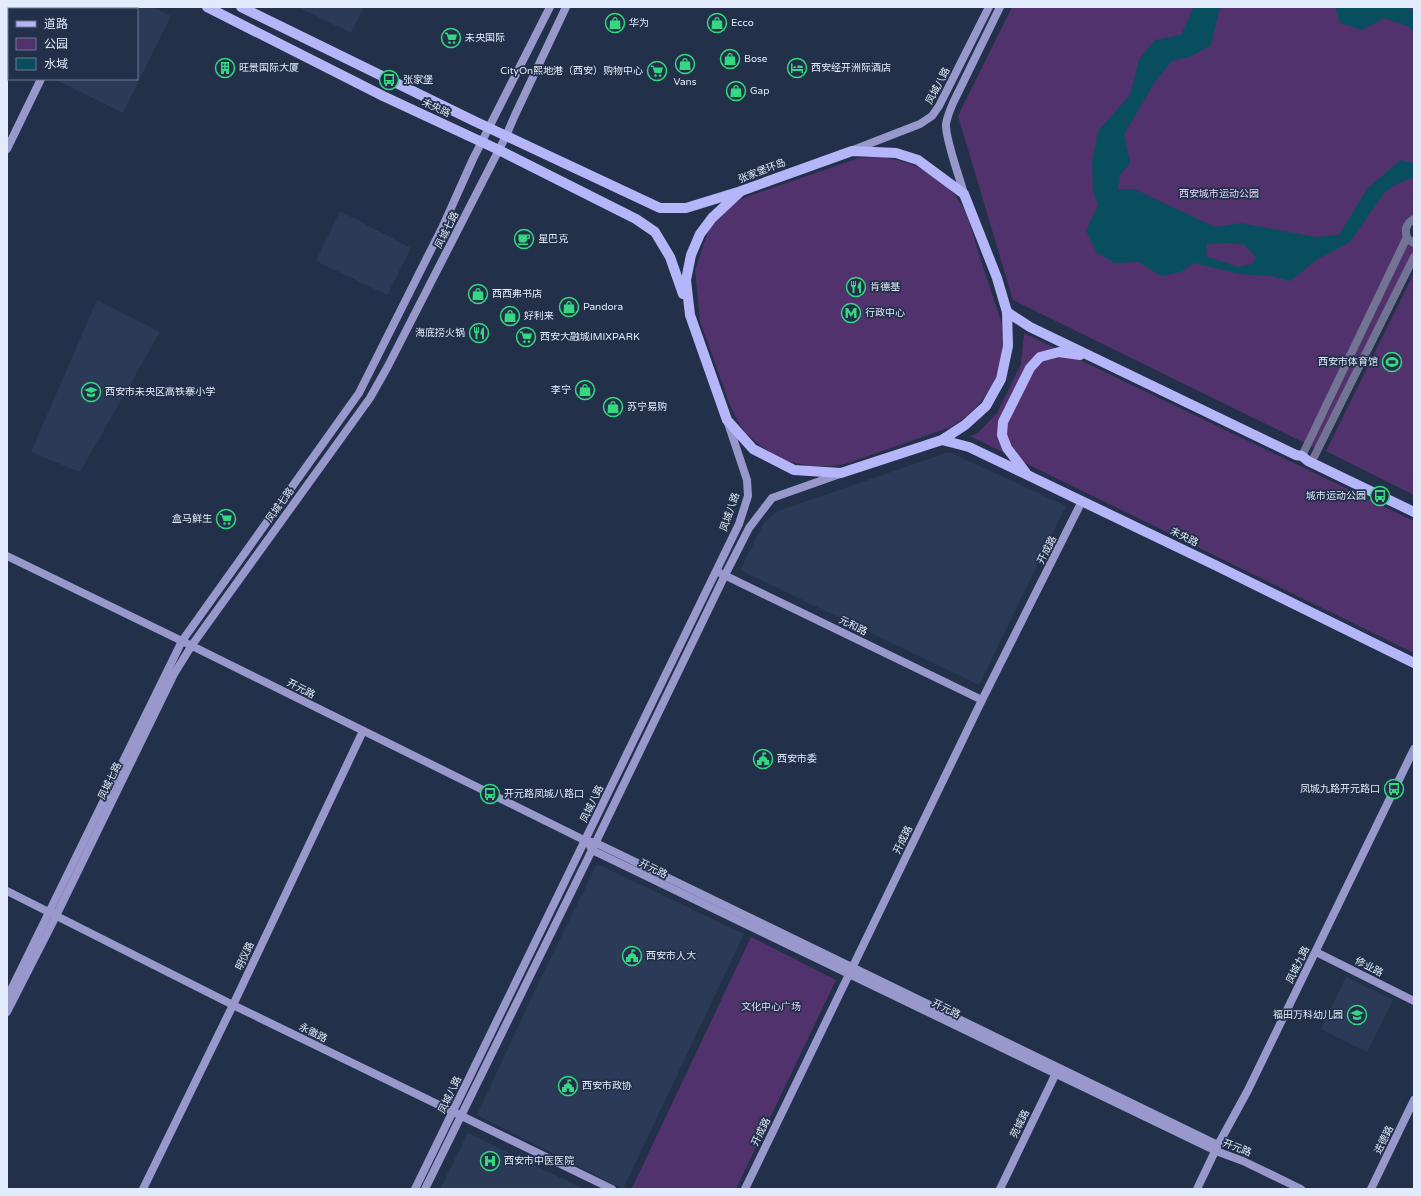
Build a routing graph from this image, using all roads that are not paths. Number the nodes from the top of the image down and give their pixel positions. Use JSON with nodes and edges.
{"nodes":[{"id":1,"x":207,"y":7,"type":"edge"},
{"id":2,"x":241,"y":7,"type":"edge"},
{"id":3,"x":550,"y":7,"type":"edge"},
{"id":4,"x":566,"y":7,"type":"edge"},
{"id":5,"x":989,"y":7,"type":"edge"},
{"id":6,"x":1000,"y":7,"type":"edge"},
{"id":7,"x":41,"y":80,"type":"edge"},
{"id":8,"x":489,"y":128,"type":"junction"},
{"id":9,"x":506,"y":136,"type":"junction"},
{"id":10,"x":482,"y":143,"type":"junction"},
{"id":11,"x":7,"y":149,"type":"edge"},
{"id":12,"x":499,"y":150,"type":"junction"},
{"id":13,"x":852,"y":151,"type":"junction"},
{"id":14,"x":741,"y":191,"type":"junction"},
{"id":15,"x":964,"y":194,"type":"junction"},
{"id":16,"x":1414,"y":219,"type":"edge"},
{"id":17,"x":1407,"y":237,"type":"junction"},
{"id":18,"x":1414,"y":243,"type":"edge"},
{"id":19,"x":1414,"y":257,"type":"edge"},
{"id":20,"x":1007,"y":312,"type":"junction"},
{"id":21,"x":690,"y":315,"type":"junction"},
{"id":22,"x":1090,"y":356,"type":"junction"},
{"id":23,"x":727,"y":420,"type":"junction"},
{"id":24,"x":942,"y":440,"type":"junction"},
{"id":25,"x":1302,"y":456,"type":"junction"},
{"id":26,"x":1311,"y":463,"type":"junction"},
{"id":27,"x":841,"y":473,"type":"junction"},
{"id":28,"x":1028,"y":475,"type":"junction"},
{"id":29,"x":1082,"y":502,"type":"junction"},
{"id":30,"x":1414,"y":512,"type":"edge"},
{"id":31,"x":7,"y":556,"type":"edge"},
{"id":32,"x":716,"y":571,"type":"junction"},
{"id":33,"x":725,"y":575,"type":"junction"},
{"id":34,"x":182,"y":641,"type":"junction"},
{"id":35,"x":192,"y":645,"type":"junction"},
{"id":36,"x":1414,"y":663,"type":"edge"},
{"id":37,"x":982,"y":700,"type":"junction"},
{"id":38,"x":363,"y":731,"type":"junction"},
{"id":39,"x":1414,"y":749,"type":"edge"},
{"id":40,"x":586,"y":841,"type":"junction"},
{"id":41,"x":594,"y":846,"type":"junction"},
{"id":42,"x":7,"y":891,"type":"edge"},
{"id":43,"x":53,"y":914,"type":"junction"},
{"id":44,"x":1316,"y":952,"type":"junction"},
{"id":45,"x":851,"y":970,"type":"junction"},
{"id":46,"x":7,"y":998,"type":"edge"},
{"id":47,"x":1414,"y":1001,"type":"edge"},
{"id":48,"x":233,"y":1005,"type":"junction"},
{"id":49,"x":7,"y":1012,"type":"edge"},
{"id":50,"x":1057,"y":1071,"type":"junction"},
{"id":51,"x":1414,"y":1100,"type":"edge"},
{"id":52,"x":457,"y":1114,"type":"junction"},
{"id":53,"x":1217,"y":1148,"type":"junction"},
{"id":54,"x":143,"y":1189,"type":"edge"},
{"id":55,"x":416,"y":1189,"type":"edge"},
{"id":56,"x":425,"y":1189,"type":"edge"},
{"id":57,"x":612,"y":1189,"type":"edge"},
{"id":58,"x":745,"y":1189,"type":"edge"},
{"id":59,"x":1000,"y":1189,"type":"edge"},
{"id":60,"x":1197,"y":1189,"type":"edge"},
{"id":61,"x":1301,"y":1189,"type":"edge"},
{"id":62,"x":1371,"y":1189,"type":"edge"}],
"edges":[{"from":1,"to":10,"type":"main road","name":"未央路"},
{"from":2,"to":8,"type":"main road","name":"未央路"},
{"from":3,"to":8,"type":"street","name":"凤城七路"},
{"from":4,"to":9,"type":"street","name":"凤城七路"},
{"from":5,"to":13,"type":"street","name":"凤城八路"},
{"from":6,"to":15,"type":"street","name":"凤城八路"},
{"from":7,"to":11,"type":"street"},
{"from":8,"to":9,"type":"main road","name":"未央路"},
{"from":8,"to":10,"type":"street","name":"凤城七路"},
{"from":9,"to":12,"type":"street","name":"凤城七路"},
{"from":9,"to":14,"type":"main road","name":"未央路"},
{"from":10,"to":12,"type":"main road","name":"未央路"},
{"from":10,"to":34,"type":"street","name":"凤城七路"},
{"from":12,"to":21,"type":"main road","name":"未央路"},
{"from":12,"to":35,"type":"street","name":"凤城七路"},
{"from":13,"to":14,"type":"main road","name":"张家堡环岛"},
{"from":13,"to":15,"type":"main road","name":"张家堡环岛"},
{"from":14,"to":21,"type":"main road","name":"张家堡环岛"},
{"from":15,"to":20,"type":"main road","name":"张家堡环岛"},
{"from":16,"to":17,"type":"street"},
{"from":17,"to":18,"type":"street"},
{"from":17,"to":25,"type":"street"},
{"from":19,"to":26,"type":"street"},
{"from":20,"to":22,"type":"main road"},
{"from":20,"to":24,"type":"main road","name":"张家堡环岛"},
{"from":21,"to":23,"type":"main road","name":"张家堡环岛"},
{"from":22,"to":25,"type":"main road"},
{"from":22,"to":28,"type":"main road"},
{"from":23,"to":27,"type":"main road","name":"张家堡环岛"},
{"from":23,"to":32,"type":"street","name":"凤城八路"},
{"from":24,"to":27,"type":"main road","name":"张家堡环岛"},
{"from":24,"to":28,"type":"main road","name":"未央路"},
{"from":25,"to":26,"type":"main road"},
{"from":26,"to":30,"type":"main road"},
{"from":27,"to":33,"type":"street","name":"凤城八路"},
{"from":28,"to":29,"type":"main road","name":"未央路"},
{"from":29,"to":36,"type":"main road","name":"未央路"},
{"from":29,"to":37,"type":"street","name":"开成路"},
{"from":31,"to":34,"type":"street","name":"开元路"},
{"from":32,"to":33,"type":"street","name":"元和路"},
{"from":32,"to":40,"type":"street","name":"凤城八路"},
{"from":33,"to":37,"type":"street","name":"元和路"},
{"from":33,"to":41,"type":"street","name":"凤城八路"},
{"from":34,"to":35,"type":"street","name":"开元路"},
{"from":34,"to":43,"type":"street","name":"凤城七路"},
{"from":35,"to":38,"type":"street","name":"开元路"},
{"from":35,"to":43,"type":"street","name":"凤城七路"},
{"from":37,"to":45,"type":"street","name":"开成路"},
{"from":38,"to":40,"type":"street","name":"开元路"},
{"from":38,"to":48,"type":"street","name":"明仪路"},
{"from":39,"to":44,"type":"street","name":"凤城九路"},
{"from":40,"to":41,"type":"street","name":"开元路"},
{"from":40,"to":52,"type":"street","name":"凤城八路"},
{"from":41,"to":45,"type":"street","name":"开元路"},
{"from":41,"to":52,"type":"street","name":"凤城八路"},
{"from":42,"to":43,"type":"street","name":"永徽路"},
{"from":43,"to":46,"type":"street","name":"凤城七路"},
{"from":43,"to":48,"type":"street","name":"永徽路"},
{"from":43,"to":49,"type":"street","name":"凤城七路"},
{"from":44,"to":47,"type":"street","name":"修业路"},
{"from":44,"to":53,"type":"street","name":"凤城九路"},
{"from":45,"to":50,"type":"street","name":"开元路"},
{"from":45,"to":58,"type":"street","name":"开成路"},
{"from":48,"to":52,"type":"street","name":"永徽路"},
{"from":48,"to":54,"type":"street","name":"明仪路"},
{"from":50,"to":53,"type":"street","name":"开元路"},
{"from":50,"to":59,"type":"street","name":"苑城路"},
{"from":51,"to":62,"type":"street","name":"进德路"},
{"from":52,"to":55,"type":"street","name":"凤城八路"},
{"from":52,"to":56,"type":"street","name":"凤城八路"},
{"from":52,"to":57,"type":"street","name":"永徽路"},
{"from":53,"to":60,"type":"street","name":"凤城九路"},
{"from":53,"to":61,"type":"street","name":"开元路"}]}
